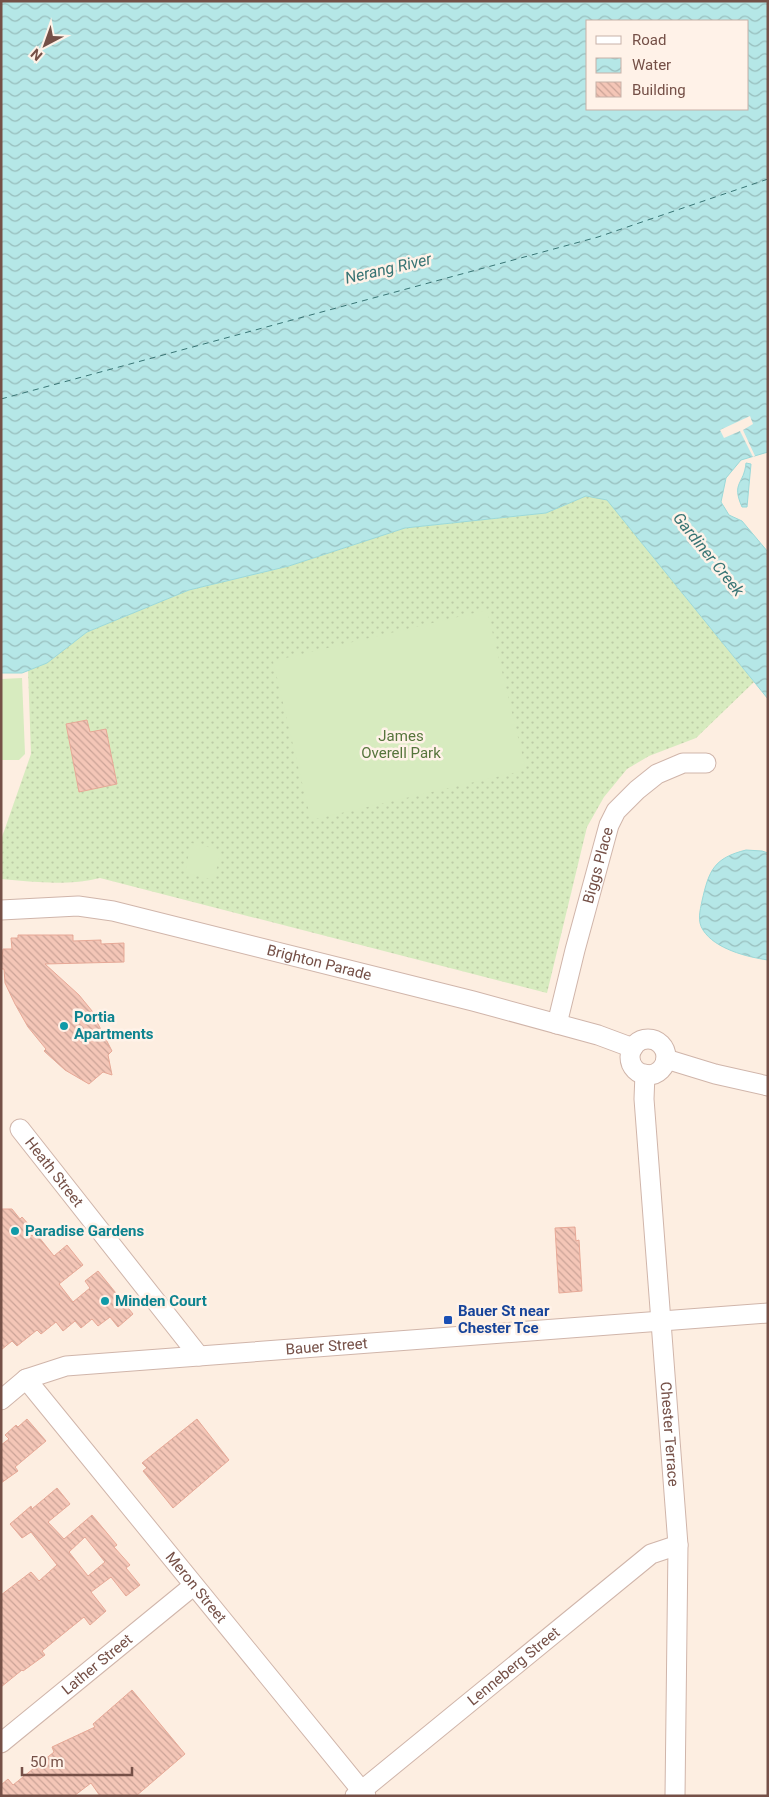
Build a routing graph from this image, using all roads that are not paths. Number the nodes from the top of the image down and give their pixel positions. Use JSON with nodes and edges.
{"nodes":[{"id":1,"x":706,"y":763,"type":"dead end"},
{"id":2,"x":1,"y":910,"type":"edge"},
{"id":3,"x":557,"y":1024,"type":"junction"},
{"id":4,"x":633,"y":1048,"type":"junction"},
{"id":5,"x":666,"y":1058,"type":"junction"},
{"id":6,"x":645,"y":1074,"type":"junction"},
{"id":7,"x":768,"y":1086,"type":"edge"},
{"id":8,"x":20,"y":1129,"type":"dead end"},
{"id":9,"x":768,"y":1313,"type":"edge"},
{"id":10,"x":662,"y":1322,"type":"junction"},
{"id":11,"x":199,"y":1356,"type":"junction"},
{"id":12,"x":26,"y":1380,"type":"junction"},
{"id":13,"x":1,"y":1400,"type":"edge"},
{"id":14,"x":678,"y":1545,"type":"junction"},
{"id":15,"x":193,"y":1586,"type":"junction"},
{"id":16,"x":1,"y":1743,"type":"edge"},
{"id":17,"x":361,"y":1794,"type":"edge"},
{"id":18,"x":675,"y":1796,"type":"edge"}],
"edges":[{"from":1,"to":3,"type":"street","name":"Biggs Place"},
{"from":2,"to":3,"type":"street","name":"Brighton Parade"},
{"from":3,"to":4,"type":"street","name":"Brighton Parade"},
{"from":4,"to":5,"type":"street"},
{"from":4,"to":6,"type":"street"},
{"from":5,"to":6,"type":"street"},
{"from":5,"to":7,"type":"street"},
{"from":6,"to":10,"type":"street","name":"Chester Terrace"},
{"from":8,"to":11,"type":"street","name":"Heath Street"},
{"from":9,"to":10,"type":"street","name":"Bauer Street"},
{"from":10,"to":11,"type":"street","name":"Bauer Street"},
{"from":10,"to":14,"type":"street","name":"Chester Terrace"},
{"from":11,"to":12,"type":"street","name":"Bauer Street"},
{"from":12,"to":13,"type":"street","name":"Bauer Street"},
{"from":12,"to":15,"type":"street","name":"Meron Street"},
{"from":14,"to":17,"type":"street","name":"Lenneberg Street"},
{"from":14,"to":18,"type":"street","name":"Chester Terrace"},
{"from":15,"to":16,"type":"street","name":"Lather Street"},
{"from":15,"to":17,"type":"street","name":"Meron Street"}]}
